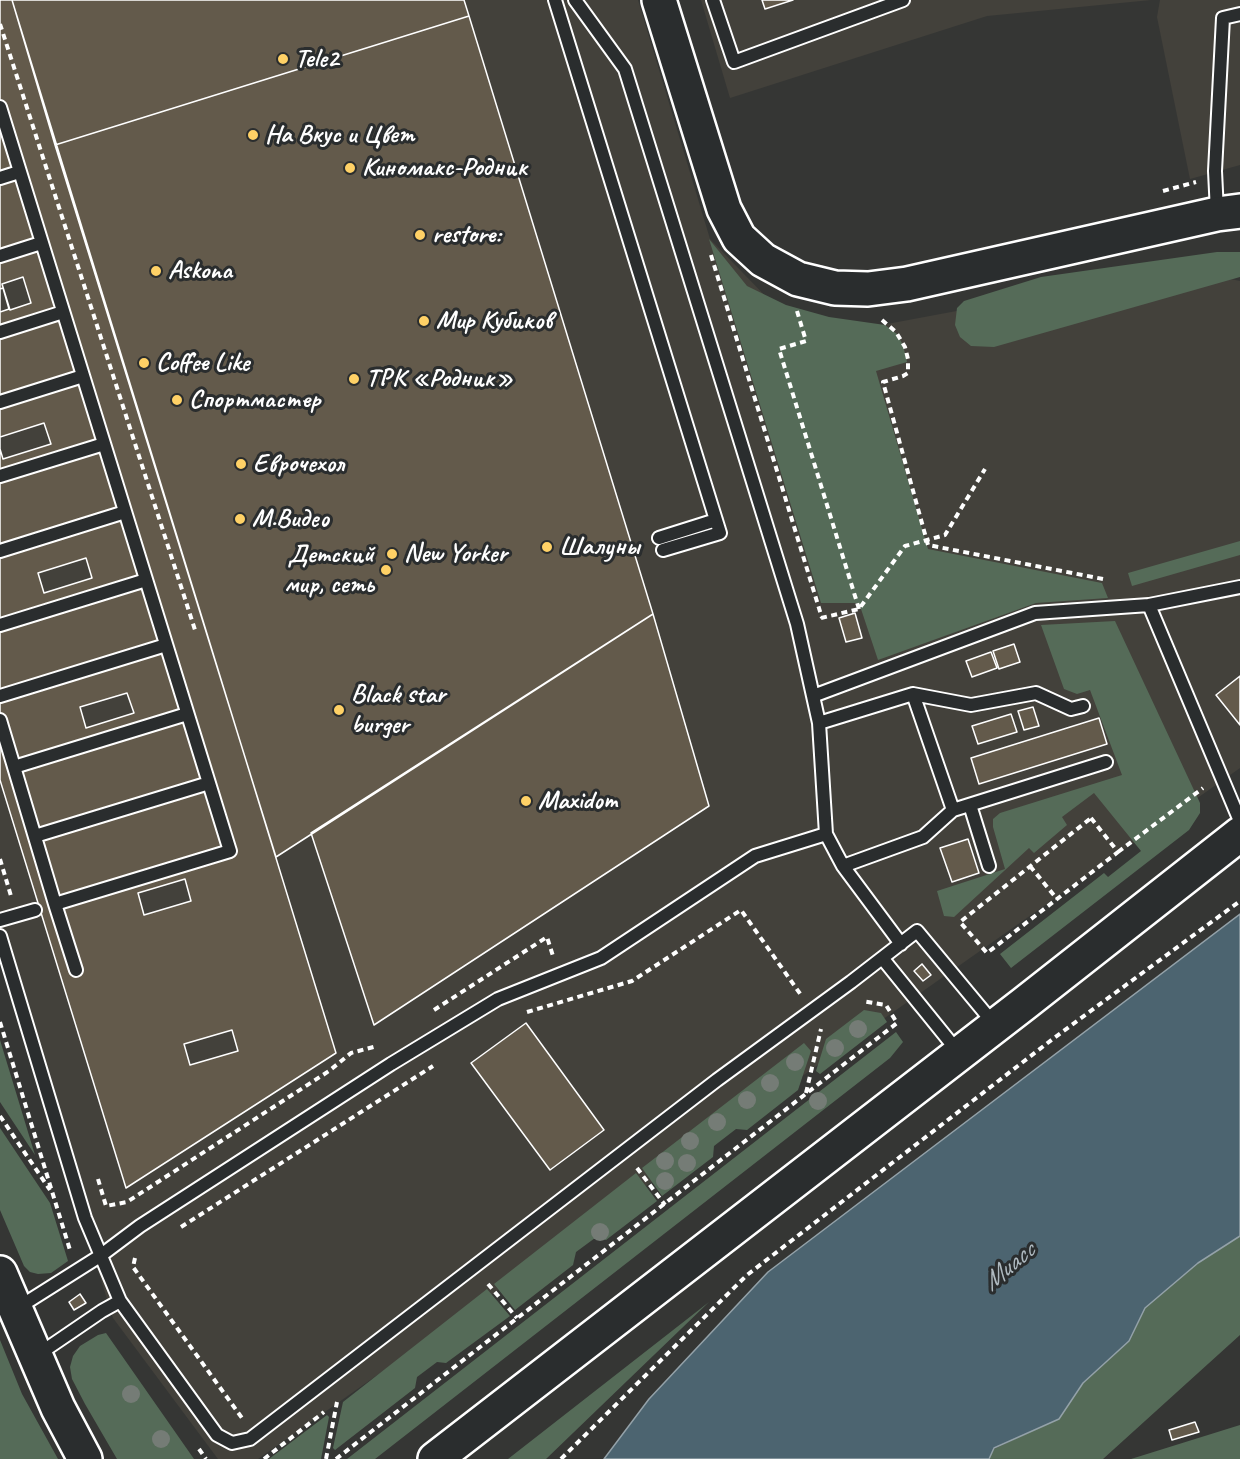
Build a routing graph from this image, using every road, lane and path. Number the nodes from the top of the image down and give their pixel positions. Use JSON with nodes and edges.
{"nodes":[{"id":1,"x":555,"y":0,"type":"edge"},
{"id":2,"x":575,"y":0,"type":"edge"},
{"id":3,"x":659,"y":0,"type":"edge"},
{"id":4,"x":713,"y":0,"type":"edge"},
{"id":5,"x":903,"y":0,"type":"edge"},
{"id":6,"x":1240,"y":14,"type":"edge"},
{"id":7,"x":0,"y":24,"type":"edge"},
{"id":8,"x":0,"y":108,"type":"edge"},
{"id":9,"x":19,"y":172,"type":"junction"},
{"id":10,"x":1216,"y":176,"type":"junction"},
{"id":11,"x":0,"y":178,"type":"edge"},
{"id":12,"x":1159,"y":192,"type":"dead end"},
{"id":13,"x":1228,"y":213,"type":"edge"},
{"id":14,"x":41,"y":243,"type":"junction"},
{"id":15,"x":710,"y":251,"type":"dead end"},
{"id":16,"x":0,"y":256,"type":"edge"},
{"id":17,"x":794,"y":302,"type":"dead end"},
{"id":18,"x":63,"y":312,"type":"junction"},
{"id":19,"x":874,"y":316,"type":"dead end"},
{"id":20,"x":0,"y":332,"type":"edge"},
{"id":21,"x":83,"y":376,"type":"junction"},
{"id":22,"x":0,"y":402,"type":"edge"},
{"id":23,"x":105,"y":444,"type":"junction"},
{"id":24,"x":985,"y":470,"type":"dead end"},
{"id":25,"x":0,"y":476,"type":"edge"},
{"id":26,"x":125,"y":512,"type":"junction"},
{"id":27,"x":927,"y":540,"type":"junction"},
{"id":28,"x":661,"y":544,"type":"dead end"},
{"id":29,"x":0,"y":551,"type":"edge"},
{"id":30,"x":1103,"y":579,"type":"dead end"},
{"id":31,"x":146,"y":580,"type":"junction"},
{"id":32,"x":1240,"y":587,"type":"edge"},
{"id":33,"x":1149,"y":605,"type":"junction"},
{"id":34,"x":859,"y":609,"type":"junction"},
{"id":35,"x":822,"y":618,"type":"junction"},
{"id":36,"x":797,"y":624,"type":"junction"},
{"id":37,"x":0,"y":625,"type":"edge"},
{"id":38,"x":195,"y":630,"type":"dead end"},
{"id":39,"x":166,"y":645,"type":"junction"},
{"id":40,"x":913,"y":694,"type":"junction"},
{"id":41,"x":0,"y":696,"type":"edge"},
{"id":42,"x":813,"y":696,"type":"junction"},
{"id":43,"x":1083,"y":706,"type":"dead end"},
{"id":44,"x":187,"y":714,"type":"junction"},
{"id":45,"x":0,"y":720,"type":"edge"},
{"id":46,"x":819,"y":723,"type":"junction"},
{"id":47,"x":1106,"y":762,"type":"dead end"},
{"id":48,"x":14,"y":766,"type":"junction"},
{"id":49,"x":1220,"y":775,"type":"junction"},
{"id":50,"x":209,"y":783,"type":"junction"},
{"id":51,"x":970,"y":805,"type":"junction"},
{"id":52,"x":953,"y":810,"type":"junction"},
{"id":53,"x":1240,"y":821,"type":"edge"},
{"id":54,"x":826,"y":834,"type":"junction"},
{"id":55,"x":1240,"y":834,"type":"edge"},
{"id":56,"x":35,"y":836,"type":"junction"},
{"id":57,"x":1118,"y":852,"type":"junction"},
{"id":58,"x":0,"y":860,"type":"edge"},
{"id":59,"x":843,"y":866,"type":"junction"},
{"id":60,"x":989,"y":866,"type":"dead end"},
{"id":61,"x":1030,"y":866,"type":"junction"},
{"id":62,"x":1057,"y":899,"type":"junction"},
{"id":63,"x":1240,"y":901,"type":"edge"},
{"id":64,"x":55,"y":904,"type":"junction"},
{"id":65,"x":35,"y":910,"type":"dead end"},
{"id":66,"x":17,"y":915,"type":"junction"},
{"id":67,"x":0,"y":920,"type":"edge"},
{"id":68,"x":0,"y":936,"type":"edge"},
{"id":69,"x":547,"y":937,"type":"dead end"},
{"id":70,"x":901,"y":944,"type":"junction"},
{"id":71,"x":883,"y":959,"type":"junction"},
{"id":72,"x":76,"y":970,"type":"dead end"},
{"id":73,"x":858,"y":1000,"type":"dead end"},
{"id":74,"x":811,"y":1010,"type":"junction"},
{"id":75,"x":428,"y":1014,"type":"dead end"},
{"id":76,"x":520,"y":1014,"type":"dead end"},
{"id":77,"x":0,"y":1022,"type":"edge"},
{"id":78,"x":996,"y":1025,"type":"junction"},
{"id":79,"x":379,"y":1046,"type":"dead end"},
{"id":80,"x":959,"y":1053,"type":"junction"},
{"id":81,"x":434,"y":1066,"type":"dead end"},
{"id":82,"x":806,"y":1093,"type":"junction"},
{"id":83,"x":0,"y":1116,"type":"edge"},
{"id":84,"x":637,"y":1168,"type":"dead end"},
{"id":85,"x":96,"y":1173,"type":"dead end"},
{"id":86,"x":53,"y":1194,"type":"junction"},
{"id":87,"x":665,"y":1205,"type":"junction"},
{"id":88,"x":175,"y":1231,"type":"dead end"},
{"id":89,"x":144,"y":1252,"type":"dead end"},
{"id":90,"x":100,"y":1257,"type":"junction"},
{"id":91,"x":72,"y":1258,"type":"dead end"},
{"id":92,"x":0,"y":1273,"type":"edge"},
{"id":93,"x":488,"y":1284,"type":"dead end"},
{"id":94,"x":120,"y":1301,"type":"junction"},
{"id":95,"x":15,"y":1309,"type":"junction"},
{"id":96,"x":517,"y":1318,"type":"junction"},
{"id":97,"x":35,"y":1356,"type":"junction"},
{"id":98,"x":337,"y":1402,"type":"dead end"},
{"id":99,"x":244,"y":1421,"type":"dead end"},
{"id":100,"x":441,"y":1457,"type":"edge"},
{"id":101,"x":85,"y":1459,"type":"edge"},
{"id":102,"x":326,"y":1459,"type":"edge"},
{"id":103,"x":336,"y":1459,"type":"edge"},
{"id":104,"x":561,"y":1459,"type":"edge"}],
"edges":[{"from":1,"to":28,"type":"lane"},
{"from":2,"to":36,"type":"lane"},
{"from":3,"to":13,"type":"street"},
{"from":4,"to":5,"type":"lane"},
{"from":6,"to":10,"type":"lane"},
{"from":7,"to":38,"type":"path"},
{"from":8,"to":9,"type":"lane"},
{"from":9,"to":11,"type":"lane"},
{"from":9,"to":14,"type":"lane"},
{"from":10,"to":12,"type":"path"},
{"from":10,"to":13,"type":"lane"},
{"from":14,"to":16,"type":"lane"},
{"from":14,"to":18,"type":"lane"},
{"from":15,"to":35,"type":"path"},
{"from":17,"to":34,"type":"path"},
{"from":18,"to":20,"type":"lane"},
{"from":18,"to":21,"type":"lane"},
{"from":19,"to":27,"type":"path"},
{"from":21,"to":22,"type":"lane"},
{"from":21,"to":23,"type":"lane"},
{"from":23,"to":25,"type":"lane"},
{"from":23,"to":26,"type":"lane"},
{"from":24,"to":27,"type":"path"},
{"from":26,"to":29,"type":"lane"},
{"from":26,"to":31,"type":"lane"},
{"from":27,"to":30,"type":"path"},
{"from":27,"to":34,"type":"path"},
{"from":31,"to":37,"type":"lane"},
{"from":31,"to":39,"type":"lane"},
{"from":32,"to":33,"type":"lane"},
{"from":33,"to":42,"type":"lane"},
{"from":33,"to":49,"type":"lane"},
{"from":34,"to":35,"type":"path"},
{"from":35,"to":36,"type":"path"},
{"from":36,"to":42,"type":"lane"},
{"from":39,"to":41,"type":"lane"},
{"from":39,"to":44,"type":"lane"},
{"from":40,"to":43,"type":"lane"},
{"from":40,"to":46,"type":"lane"},
{"from":40,"to":52,"type":"lane"},
{"from":42,"to":46,"type":"lane"},
{"from":44,"to":48,"type":"lane"},
{"from":44,"to":50,"type":"lane"},
{"from":45,"to":48,"type":"lane"},
{"from":46,"to":54,"type":"lane"},
{"from":47,"to":51,"type":"lane"},
{"from":48,"to":56,"type":"lane"},
{"from":49,"to":53,"type":"lane"},
{"from":49,"to":57,"type":"path"},
{"from":50,"to":56,"type":"lane"},
{"from":50,"to":64,"type":"lane"},
{"from":51,"to":52,"type":"lane"},
{"from":51,"to":60,"type":"lane"},
{"from":52,"to":59,"type":"lane"},
{"from":54,"to":59,"type":"lane"},
{"from":54,"to":90,"type":"lane"},
{"from":55,"to":78,"type":"street"},
{"from":56,"to":64,"type":"lane"},
{"from":57,"to":61,"type":"path"},
{"from":57,"to":62,"type":"path"},
{"from":58,"to":66,"type":"path"},
{"from":59,"to":70,"type":"lane"},
{"from":61,"to":62,"type":"path"},
{"from":61,"to":62,"type":"path"},
{"from":63,"to":104,"type":"path"},
{"from":64,"to":72,"type":"lane"},
{"from":65,"to":66,"type":"lane"},
{"from":66,"to":67,"type":"lane"},
{"from":68,"to":90,"type":"lane"},
{"from":69,"to":75,"type":"path"},
{"from":70,"to":71,"type":"lane"},
{"from":70,"to":78,"type":"lane"},
{"from":71,"to":74,"type":"lane"},
{"from":71,"to":80,"type":"lane"},
{"from":73,"to":82,"type":"path"},
{"from":74,"to":76,"type":"path"},
{"from":74,"to":82,"type":"path"},
{"from":74,"to":94,"type":"lane"},
{"from":77,"to":86,"type":"path"},
{"from":78,"to":80,"type":"street"},
{"from":79,"to":85,"type":"path"},
{"from":80,"to":100,"type":"street"},
{"from":81,"to":88,"type":"path"},
{"from":82,"to":87,"type":"path"},
{"from":83,"to":86,"type":"path"},
{"from":84,"to":87,"type":"path"},
{"from":86,"to":91,"type":"path"},
{"from":87,"to":96,"type":"path"},
{"from":89,"to":99,"type":"path"},
{"from":90,"to":94,"type":"lane"},
{"from":90,"to":95,"type":"lane"},
{"from":92,"to":95,"type":"street"},
{"from":93,"to":96,"type":"path"},
{"from":94,"to":97,"type":"lane"},
{"from":95,"to":97,"type":"street"},
{"from":96,"to":103,"type":"path"},
{"from":97,"to":101,"type":"street"},
{"from":98,"to":102,"type":"path"}]}
